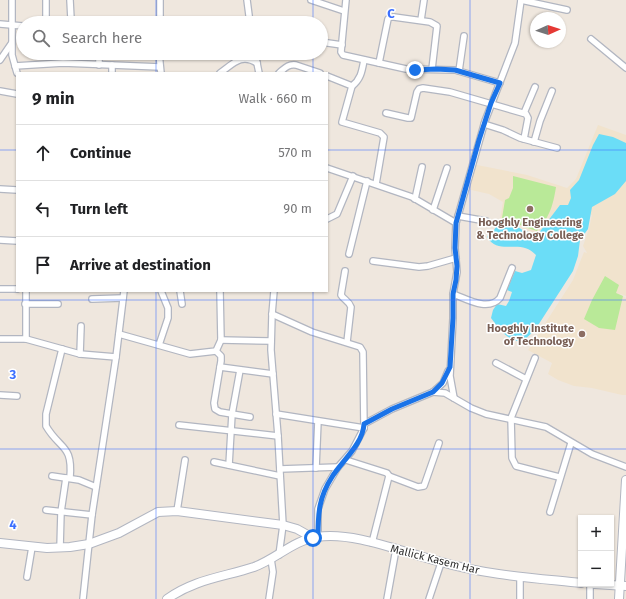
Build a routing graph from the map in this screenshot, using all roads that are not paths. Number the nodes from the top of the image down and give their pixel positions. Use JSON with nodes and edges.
{"nodes":[{"id":1,"x":12,"y":0,"type":"edge"},
{"id":2,"x":46,"y":0,"type":"edge"},
{"id":3,"x":70,"y":0,"type":"edge"},
{"id":4,"x":160,"y":0,"type":"edge"},
{"id":5,"x":247,"y":0,"type":"edge"},
{"id":6,"x":311,"y":0,"type":"edge"},
{"id":7,"x":346,"y":0,"type":"edge"},
{"id":8,"x":424,"y":0,"type":"edge"},
{"id":9,"x":521,"y":0,"type":"edge"},
{"id":10,"x":567,"y":10,"type":"dead end"},
{"id":11,"x":344,"y":11,"type":"junction"},
{"id":12,"x":46,"y":16,"type":"edge"},
{"id":13,"x":71,"y":16,"type":"edge"},
{"id":14,"x":160,"y":16,"type":"edge"},
{"id":15,"x":249,"y":16,"type":"edge"},
{"id":16,"x":421,"y":20,"type":"junction"},
{"id":17,"x":0,"y":24,"type":"edge"},
{"id":18,"x":12,"y":25,"type":"junction"},
{"id":19,"x":16,"y":25,"type":"edge"},
{"id":20,"x":464,"y":36,"type":"dead end"},
{"id":21,"x":591,"y":39,"type":"dead end"},
{"id":22,"x":328,"y":43,"type":"edge"},
{"id":23,"x":11,"y":44,"type":"junction"},
{"id":24,"x":342,"y":45,"type":"junction"},
{"id":25,"x":0,"y":60,"type":"edge"},
{"id":26,"x":99,"y":60,"type":"edge"},
{"id":27,"x":159,"y":60,"type":"edge"},
{"id":28,"x":238,"y":60,"type":"edge"},
{"id":29,"x":251,"y":60,"type":"edge"},
{"id":30,"x":256,"y":60,"type":"edge"},
{"id":31,"x":364,"y":60,"type":"junction"},
{"id":32,"x":257,"y":63,"type":"junction"},
{"id":33,"x":379,"y":63,"type":"junction"},
{"id":34,"x":99,"y":65,"type":"junction"},
{"id":35,"x":112,"y":65,"type":"junction"},
{"id":36,"x":15,"y":66,"type":"junction"},
{"id":37,"x":626,"y":68,"type":"edge"},
{"id":38,"x":432,"y":69,"type":"junction"},
{"id":39,"x":160,"y":70,"type":"edge"},
{"id":40,"x":459,"y":71,"type":"junction"},
{"id":41,"x":18,"y":72,"type":"edge"},
{"id":42,"x":112,"y":72,"type":"edge"},
{"id":43,"x":221,"y":72,"type":"edge"},
{"id":44,"x":259,"y":72,"type":"edge"},
{"id":45,"x":280,"y":72,"type":"edge"},
{"id":46,"x":317,"y":72,"type":"edge"},
{"id":47,"x":328,"y":76,"type":"edge"},
{"id":48,"x":500,"y":83,"type":"junction"},
{"id":49,"x":352,"y":86,"type":"junction"},
{"id":50,"x":535,"y":86,"type":"dead end"},
{"id":51,"x":0,"y":91,"type":"edge"},
{"id":52,"x":552,"y":91,"type":"dead end"},
{"id":53,"x":16,"y":94,"type":"edge"},
{"id":54,"x":491,"y":103,"type":"junction"},
{"id":55,"x":386,"y":113,"type":"dead end"},
{"id":56,"x":524,"y":113,"type":"junction"},
{"id":57,"x":484,"y":124,"type":"junction"},
{"id":58,"x":524,"y":139,"type":"junction"},
{"id":59,"x":534,"y":142,"type":"junction"},
{"id":60,"x":557,"y":148,"type":"dead end"},
{"id":61,"x":422,"y":167,"type":"dead end"},
{"id":62,"x":328,"y":168,"type":"edge"},
{"id":63,"x":447,"y":168,"type":"dead end"},
{"id":64,"x":353,"y":176,"type":"junction"},
{"id":65,"x":367,"y":181,"type":"junction"},
{"id":66,"x":376,"y":184,"type":"junction"},
{"id":67,"x":0,"y":189,"type":"edge"},
{"id":68,"x":16,"y":190,"type":"edge"},
{"id":69,"x":415,"y":199,"type":"junction"},
{"id":70,"x":433,"y":210,"type":"junction"},
{"id":71,"x":458,"y":216,"type":"junction"},
{"id":72,"x":328,"y":218,"type":"edge"},
{"id":73,"x":486,"y":221,"type":"dead end"},
{"id":74,"x":456,"y":223,"type":"junction"},
{"id":75,"x":0,"y":240,"type":"edge"},
{"id":76,"x":16,"y":241,"type":"edge"},
{"id":77,"x":349,"y":254,"type":"dead end"},
{"id":78,"x":456,"y":258,"type":"junction"},
{"id":79,"x":373,"y":261,"type":"dead end"},
{"id":80,"x":512,"y":268,"type":"dead end"},
{"id":81,"x":345,"y":271,"type":"dead end"},
{"id":82,"x":0,"y":289,"type":"edge"},
{"id":83,"x":16,"y":289,"type":"edge"},
{"id":84,"x":26,"y":292,"type":"edge"},
{"id":85,"x":124,"y":292,"type":"edge"},
{"id":86,"x":161,"y":292,"type":"edge"},
{"id":87,"x":180,"y":292,"type":"edge"},
{"id":88,"x":220,"y":292,"type":"edge"},
{"id":89,"x":274,"y":292,"type":"edge"},
{"id":90,"x":453,"y":294,"type":"junction"},
{"id":91,"x":123,"y":298,"type":"junction"},
{"id":92,"x":92,"y":299,"type":"dead end"},
{"id":93,"x":25,"y":304,"type":"junction"},
{"id":94,"x":58,"y":304,"type":"dead end"},
{"id":95,"x":182,"y":304,"type":"dead end"},
{"id":96,"x":272,"y":314,"type":"junction"},
{"id":97,"x":81,"y":326,"type":"dead end"},
{"id":98,"x":119,"y":334,"type":"junction"},
{"id":99,"x":0,"y":339,"type":"edge"},
{"id":100,"x":26,"y":339,"type":"junction"},
{"id":101,"x":221,"y":340,"type":"junction"},
{"id":102,"x":271,"y":341,"type":"junction"},
{"id":103,"x":347,"y":342,"type":"junction"},
{"id":104,"x":159,"y":345,"type":"junction"},
{"id":105,"x":62,"y":349,"type":"junction"},
{"id":106,"x":216,"y":351,"type":"junction"},
{"id":107,"x":80,"y":354,"type":"junction"},
{"id":108,"x":116,"y":357,"type":"junction"},
{"id":109,"x":535,"y":358,"type":"dead end"},
{"id":110,"x":496,"y":363,"type":"dead end"},
{"id":111,"x":450,"y":367,"type":"junction"},
{"id":112,"x":220,"y":368,"type":"junction"},
{"id":113,"x":240,"y":370,"type":"junction"},
{"id":114,"x":273,"y":374,"type":"junction"},
{"id":115,"x":526,"y":379,"type":"junction"},
{"id":116,"x":433,"y":392,"type":"junction"},
{"id":117,"x":0,"y":395,"type":"edge"},
{"id":118,"x":17,"y":396,"type":"dead end"},
{"id":119,"x":454,"y":398,"type":"junction"},
{"id":120,"x":232,"y":414,"type":"junction"},
{"id":121,"x":276,"y":414,"type":"junction"},
{"id":122,"x":250,"y":417,"type":"dead end"},
{"id":123,"x":511,"y":418,"type":"junction"},
{"id":124,"x":318,"y":421,"type":"junction"},
{"id":125,"x":179,"y":425,"type":"dead end"},
{"id":126,"x":364,"y":426,"type":"junction"},
{"id":127,"x":230,"y":431,"type":"junction"},
{"id":128,"x":278,"y":436,"type":"junction"},
{"id":129,"x":571,"y":442,"type":"junction"},
{"id":130,"x":439,"y":443,"type":"dead end"},
{"id":131,"x":185,"y":460,"type":"dead end"},
{"id":132,"x":346,"y":460,"type":"junction"},
{"id":133,"x":214,"y":462,"type":"dead end"},
{"id":134,"x":229,"y":465,"type":"junction"},
{"id":135,"x":338,"y":467,"type":"junction"},
{"id":136,"x":626,"y":467,"type":"edge"},
{"id":137,"x":316,"y":468,"type":"junction"},
{"id":138,"x":280,"y":469,"type":"junction"},
{"id":139,"x":52,"y":476,"type":"dead end"},
{"id":140,"x":280,"y":476,"type":"junction"},
{"id":141,"x":389,"y":476,"type":"junction"},
{"id":142,"x":559,"y":477,"type":"junction"},
{"id":143,"x":68,"y":478,"type":"junction"},
{"id":144,"x":626,"y":480,"type":"edge"},
{"id":145,"x":96,"y":487,"type":"junction"},
{"id":146,"x":46,"y":510,"type":"dead end"},
{"id":147,"x":177,"y":511,"type":"junction"},
{"id":148,"x":61,"y":512,"type":"junction"},
{"id":149,"x":550,"y":512,"type":"dead end"},
{"id":150,"x":92,"y":515,"type":"junction"},
{"id":151,"x":283,"y":525,"type":"junction"},
{"id":152,"x":316,"y":537,"type":"junction"},
{"id":153,"x":0,"y":543,"type":"edge"},
{"id":154,"x":372,"y":543,"type":"junction"},
{"id":155,"x":89,"y":544,"type":"junction"},
{"id":156,"x":32,"y":547,"type":"junction"},
{"id":157,"x":60,"y":548,"type":"junction"},
{"id":158,"x":396,"y":550,"type":"junction"},
{"id":159,"x":279,"y":555,"type":"junction"},
{"id":160,"x":271,"y":559,"type":"junction"},
{"id":161,"x":441,"y":563,"type":"junction"},
{"id":162,"x":27,"y":577,"type":"dead end"},
{"id":163,"x":520,"y":577,"type":"junction"},
{"id":164,"x":578,"y":583,"type":"edge"},
{"id":165,"x":623,"y":585,"type":"edge"},
{"id":166,"x":590,"y":587,"type":"edge"},
{"id":167,"x":83,"y":599,"type":"edge"},
{"id":168,"x":167,"y":599,"type":"edge"},
{"id":169,"x":270,"y":599,"type":"edge"},
{"id":170,"x":387,"y":599,"type":"edge"},
{"id":171,"x":428,"y":599,"type":"edge"},
{"id":172,"x":520,"y":599,"type":"edge"},
{"id":173,"x":590,"y":599,"type":"edge"},
{"id":174,"x":618,"y":599,"type":"edge"}],
"edges":[{"from":1,"to":18,"type":"street"},
{"from":2,"to":12,"type":"street"},
{"from":3,"to":13,"type":"street"},
{"from":4,"to":14,"type":"street"},
{"from":5,"to":15,"type":"street"},
{"from":6,"to":11,"type":"street"},
{"from":7,"to":11,"type":"street"},
{"from":8,"to":16,"type":"street"},
{"from":9,"to":10,"type":"street"},
{"from":9,"to":48,"type":"street"},
{"from":11,"to":24,"type":"street"},
{"from":16,"to":33,"type":"street"},
{"from":16,"to":38,"type":"street"},
{"from":17,"to":18,"type":"street"},
{"from":18,"to":19,"type":"street"},
{"from":18,"to":23,"type":"street"},
{"from":20,"to":40,"type":"street"},
{"from":21,"to":37,"type":"street"},
{"from":22,"to":24,"type":"street"},
{"from":23,"to":25,"type":"street"},
{"from":23,"to":36,"type":"street"},
{"from":24,"to":31,"type":"street"},
{"from":26,"to":34,"type":"street"},
{"from":27,"to":39,"type":"street"},
{"from":28,"to":43,"type":"street"},
{"from":29,"to":32,"type":"street"},
{"from":30,"to":32,"type":"street"},
{"from":31,"to":33,"type":"street"},
{"from":31,"to":49,"type":"street"},
{"from":32,"to":44,"type":"street"},
{"from":33,"to":38,"type":"street"},
{"from":34,"to":35,"type":"street"},
{"from":34,"to":36,"type":"street"},
{"from":35,"to":39,"type":"street"},
{"from":35,"to":42,"type":"street"},
{"from":36,"to":41,"type":"street"},
{"from":38,"to":40,"type":"street"},
{"from":40,"to":48,"type":"street"},
{"from":45,"to":46,"type":"street"},
{"from":47,"to":49,"type":"street"},
{"from":48,"to":54,"type":"street"},
{"from":49,"to":66,"type":"street"},
{"from":50,"to":56,"type":"street"},
{"from":51,"to":53,"type":"street"},
{"from":52,"to":59,"type":"street"},
{"from":54,"to":55,"type":"street"},
{"from":54,"to":56,"type":"street"},
{"from":54,"to":57,"type":"street"},
{"from":56,"to":58,"type":"street"},
{"from":57,"to":58,"type":"street"},
{"from":57,"to":71,"type":"street"},
{"from":58,"to":59,"type":"street"},
{"from":59,"to":60,"type":"street"},
{"from":61,"to":69,"type":"street"},
{"from":62,"to":64,"type":"street"},
{"from":63,"to":70,"type":"street"},
{"from":64,"to":65,"type":"street"},
{"from":64,"to":72,"type":"street"},
{"from":65,"to":66,"type":"street"},
{"from":65,"to":77,"type":"street"},
{"from":66,"to":69,"type":"street"},
{"from":67,"to":68,"type":"street"},
{"from":69,"to":70,"type":"street"},
{"from":70,"to":74,"type":"street"},
{"from":71,"to":73,"type":"street"},
{"from":71,"to":74,"type":"street"},
{"from":74,"to":78,"type":"street"},
{"from":75,"to":76,"type":"street"},
{"from":78,"to":79,"type":"street"},
{"from":78,"to":90,"type":"street"},
{"from":80,"to":90,"type":"street"},
{"from":81,"to":103,"type":"street"},
{"from":82,"to":83,"type":"street"},
{"from":84,"to":93,"type":"street"},
{"from":85,"to":91,"type":"street"},
{"from":86,"to":104,"type":"street"},
{"from":87,"to":95,"type":"street"},
{"from":88,"to":101,"type":"street"},
{"from":89,"to":96,"type":"street"},
{"from":90,"to":111,"type":"street"},
{"from":91,"to":92,"type":"street"},
{"from":91,"to":98,"type":"street"},
{"from":93,"to":94,"type":"street"},
{"from":93,"to":100,"type":"street"},
{"from":96,"to":102,"type":"street"},
{"from":96,"to":103,"type":"street"},
{"from":97,"to":107,"type":"street"},
{"from":98,"to":104,"type":"street"},
{"from":98,"to":108,"type":"street"},
{"from":99,"to":100,"type":"street"},
{"from":100,"to":105,"type":"street"},
{"from":101,"to":102,"type":"street"},
{"from":101,"to":106,"type":"street"},
{"from":102,"to":114,"type":"street"},
{"from":103,"to":126,"type":"street"},
{"from":104,"to":106,"type":"street"},
{"from":105,"to":107,"type":"street"},
{"from":105,"to":143,"type":"street"},
{"from":106,"to":112,"type":"street"},
{"from":107,"to":108,"type":"street"},
{"from":108,"to":145,"type":"street"},
{"from":109,"to":115,"type":"street"},
{"from":110,"to":115,"type":"street"},
{"from":111,"to":116,"type":"street"},
{"from":111,"to":119,"type":"street"},
{"from":112,"to":113,"type":"street"},
{"from":112,"to":120,"type":"street"},
{"from":113,"to":114,"type":"street"},
{"from":113,"to":120,"type":"street"},
{"from":114,"to":121,"type":"street"},
{"from":115,"to":123,"type":"street"},
{"from":116,"to":119,"type":"street"},
{"from":116,"to":126,"type":"street"},
{"from":117,"to":118,"type":"street"},
{"from":119,"to":123,"type":"street"},
{"from":120,"to":122,"type":"street"},
{"from":120,"to":127,"type":"street"},
{"from":121,"to":124,"type":"street"},
{"from":121,"to":128,"type":"street"},
{"from":123,"to":129,"type":"street"},
{"from":123,"to":142,"type":"street"},
{"from":124,"to":126,"type":"street"},
{"from":124,"to":137,"type":"street"},
{"from":125,"to":127,"type":"street"},
{"from":126,"to":132,"type":"street"},
{"from":127,"to":128,"type":"street"},
{"from":127,"to":134,"type":"street"},
{"from":128,"to":138,"type":"street"},
{"from":129,"to":136,"type":"street"},
{"from":129,"to":142,"type":"street"},
{"from":130,"to":141,"type":"street"},
{"from":131,"to":147,"type":"street"},
{"from":132,"to":135,"type":"street"},
{"from":132,"to":141,"type":"street"},
{"from":133,"to":134,"type":"street"},
{"from":134,"to":140,"type":"street"},
{"from":135,"to":137,"type":"street"},
{"from":135,"to":152,"type":"street"},
{"from":137,"to":138,"type":"street"},
{"from":138,"to":140,"type":"street"},
{"from":139,"to":143,"type":"street"},
{"from":140,"to":151,"type":"street"},
{"from":141,"to":154,"type":"street"},
{"from":142,"to":149,"type":"street"},
{"from":143,"to":145,"type":"street"},
{"from":143,"to":148,"type":"street"},
{"from":144,"to":165,"type":"main road"},
{"from":145,"to":150,"type":"street"},
{"from":146,"to":148,"type":"street"},
{"from":147,"to":151,"type":"main road"},
{"from":147,"to":155,"type":"main road"},
{"from":148,"to":150,"type":"street"},
{"from":148,"to":157,"type":"street"},
{"from":150,"to":155,"type":"street"},
{"from":151,"to":152,"type":"main road"},
{"from":151,"to":159,"type":"street"},
{"from":152,"to":154,"type":"main road","name":"Mallick Kasem Har"},
{"from":152,"to":159,"type":"main road"},
{"from":153,"to":156,"type":"main road"},
{"from":154,"to":158,"type":"main road","name":"Mallick Kasem Har"},
{"from":155,"to":157,"type":"main road"},
{"from":155,"to":167,"type":"street"},
{"from":156,"to":157,"type":"main road"},
{"from":156,"to":162,"type":"street"},
{"from":158,"to":161,"type":"main road","name":"Mallick Kasem Har"},
{"from":158,"to":170,"type":"street"},
{"from":159,"to":160,"type":"main road"},
{"from":160,"to":168,"type":"main road"},
{"from":160,"to":169,"type":"street"},
{"from":161,"to":163,"type":"main road","name":"Mallick Kasem Har"},
{"from":161,"to":171,"type":"street"},
{"from":163,"to":164,"type":"main road","name":"Mallick Kasem Har"},
{"from":163,"to":172,"type":"street"},
{"from":165,"to":174,"type":"main road"},
{"from":166,"to":173,"type":"street"}]}
